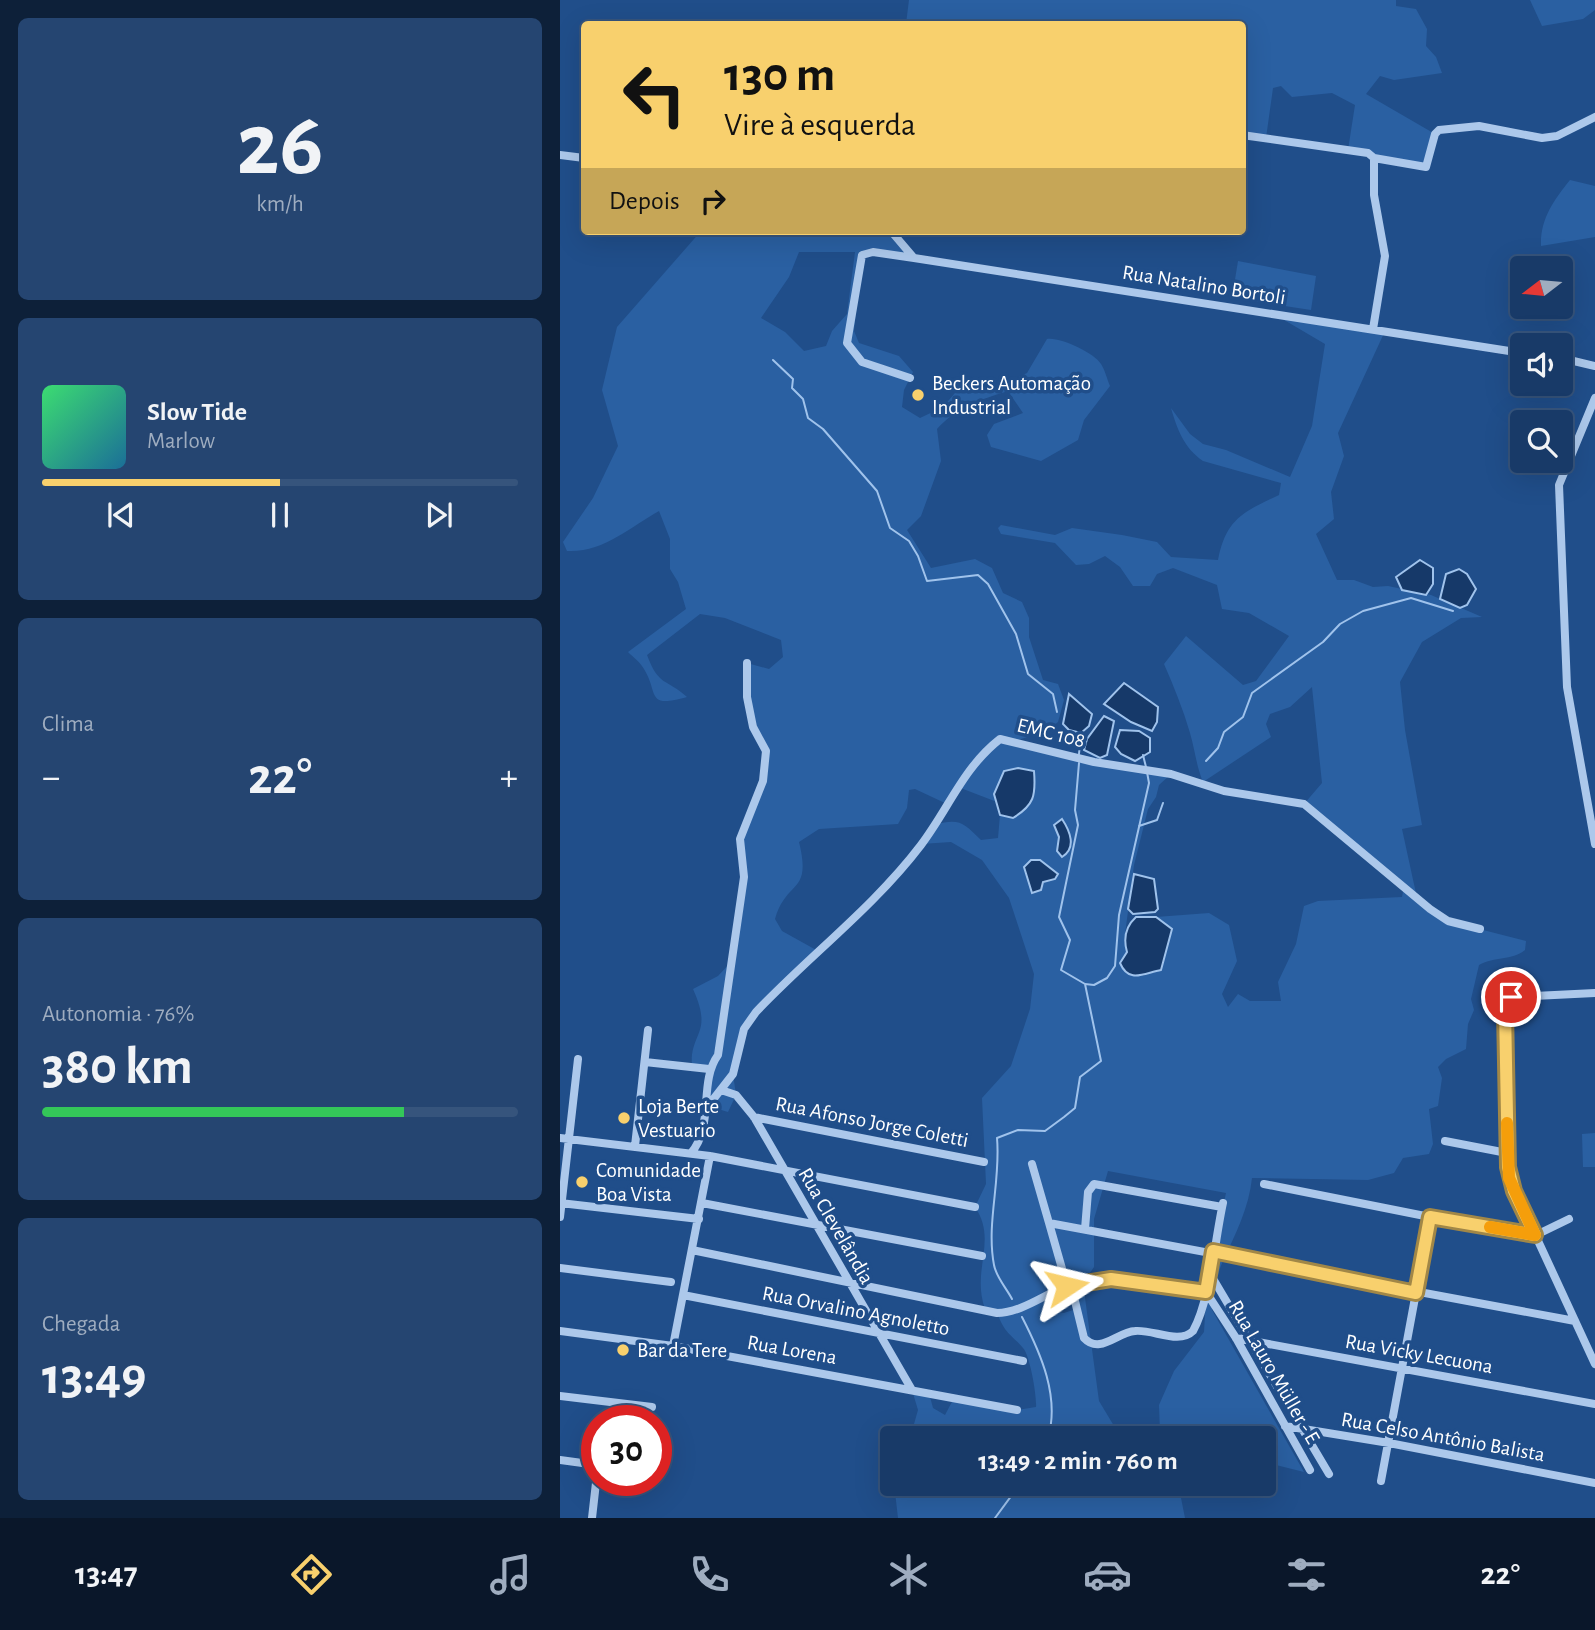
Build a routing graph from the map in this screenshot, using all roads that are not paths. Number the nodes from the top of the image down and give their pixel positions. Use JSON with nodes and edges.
{"nodes":[{"id":1,"x":1595,"y":117,"type":"edge"},
{"id":2,"x":1246,"y":136,"type":"edge"},
{"id":3,"x":560,"y":155,"type":"edge"},
{"id":4,"x":581,"y":158,"type":"edge"},
{"id":5,"x":1374,"y":158,"type":"junction"},
{"id":6,"x":895,"y":235,"type":"edge"},
{"id":7,"x":915,"y":258,"type":"junction"},
{"id":8,"x":1373,"y":329,"type":"junction"},
{"id":9,"x":1510,"y":351,"type":"edge"},
{"id":10,"x":1573,"y":361,"type":"edge"},
{"id":11,"x":1595,"y":366,"type":"edge"},
{"id":12,"x":910,"y":378,"type":"dead end"},
{"id":13,"x":1595,"y":398,"type":"edge"},
{"id":14,"x":747,"y":663,"type":"dead end"},
{"id":15,"x":1595,"y":844,"type":"edge"},
{"id":16,"x":1480,"y":929,"type":"dead end"},
{"id":17,"x":1595,"y":993,"type":"edge"},
{"id":18,"x":648,"y":1030,"type":"dead end"},
{"id":19,"x":578,"y":1059,"type":"dead end"},
{"id":20,"x":645,"y":1062,"type":"junction"},
{"id":21,"x":709,"y":1069,"type":"junction"},
{"id":22,"x":721,"y":1090,"type":"junction"},
{"id":23,"x":708,"y":1106,"type":"junction"},
{"id":24,"x":754,"y":1116,"type":"junction"},
{"id":25,"x":564,"y":1138,"type":"edge"},
{"id":26,"x":1445,"y":1141,"type":"dead end"},
{"id":27,"x":635,"y":1146,"type":"junction"},
{"id":28,"x":691,"y":1153,"type":"junction"},
{"id":29,"x":1507,"y":1153,"type":"junction"},
{"id":30,"x":710,"y":1156,"type":"junction"},
{"id":31,"x":984,"y":1162,"type":"dead end"},
{"id":32,"x":1032,"y":1164,"type":"dead end"},
{"id":33,"x":785,"y":1171,"type":"junction"},
{"id":34,"x":1264,"y":1184,"type":"dead end"},
{"id":35,"x":561,"y":1203,"type":"edge"},
{"id":36,"x":702,"y":1203,"type":"junction"},
{"id":37,"x":975,"y":1208,"type":"dead end"},
{"id":38,"x":560,"y":1217,"type":"edge"},
{"id":39,"x":1430,"y":1217,"type":"junction"},
{"id":40,"x":699,"y":1219,"type":"junction"},
{"id":41,"x":1569,"y":1219,"type":"dead end"},
{"id":42,"x":1049,"y":1223,"type":"junction"},
{"id":43,"x":816,"y":1224,"type":"junction"},
{"id":44,"x":1085,"y":1229,"type":"junction"},
{"id":45,"x":1535,"y":1235,"type":"junction"},
{"id":46,"x":692,"y":1250,"type":"junction"},
{"id":47,"x":1213,"y":1251,"type":"junction"},
{"id":48,"x":982,"y":1256,"type":"dead end"},
{"id":49,"x":560,"y":1268,"type":"edge"},
{"id":50,"x":1209,"y":1271,"type":"junction"},
{"id":51,"x":847,"y":1279,"type":"junction"},
{"id":52,"x":671,"y":1282,"type":"dead end"},
{"id":53,"x":1067,"y":1286,"type":"junction"},
{"id":54,"x":1206,"y":1292,"type":"junction"},
{"id":55,"x":1416,"y":1293,"type":"junction"},
{"id":56,"x":683,"y":1295,"type":"junction"},
{"id":57,"x":1575,"y":1321,"type":"junction"},
{"id":58,"x":560,"y":1331,"type":"edge"},
{"id":59,"x":878,"y":1333,"type":"junction"},
{"id":60,"x":1236,"y":1338,"type":"junction"},
{"id":61,"x":1249,"y":1340,"type":"junction"},
{"id":62,"x":673,"y":1346,"type":"junction"},
{"id":63,"x":1023,"y":1361,"type":"dead end"},
{"id":64,"x":1595,"y":1364,"type":"edge"},
{"id":65,"x":1402,"y":1368,"type":"junction"},
{"id":66,"x":912,"y":1390,"type":"junction"},
{"id":67,"x":560,"y":1396,"type":"edge"},
{"id":68,"x":1595,"y":1404,"type":"edge"},
{"id":69,"x":635,"y":1405,"type":"edge"},
{"id":70,"x":1017,"y":1410,"type":"dead end"},
{"id":71,"x":1285,"y":1426,"type":"junction"},
{"id":72,"x":1302,"y":1430,"type":"junction"},
{"id":73,"x":1389,"y":1443,"type":"junction"},
{"id":74,"x":560,"y":1460,"type":"edge"},
{"id":75,"x":581,"y":1463,"type":"edge"},
{"id":76,"x":1310,"y":1470,"type":"dead end"},
{"id":77,"x":1329,"y":1475,"type":"dead end"},
{"id":78,"x":1381,"y":1481,"type":"dead end"},
{"id":79,"x":1595,"y":1483,"type":"edge"},
{"id":80,"x":594,"y":1496,"type":"edge"},
{"id":81,"x":592,"y":1518,"type":"edge"}],
"edges":[{"from":1,"to":5,"type":"street"},
{"from":2,"to":5,"type":"street"},
{"from":3,"to":4,"type":"street"},
{"from":5,"to":8,"type":"street"},
{"from":6,"to":7,"type":"street"},
{"from":7,"to":8,"type":"street","name":"Rua Natalino Bortoli"},
{"from":7,"to":12,"type":"street","name":"Rua Natalino Bortoli"},
{"from":8,"to":9,"type":"street","name":"Rua Natalino Bortoli"},
{"from":10,"to":11,"type":"street"},
{"from":13,"to":15,"type":"street"},
{"from":14,"to":21,"type":"street"},
{"from":16,"to":22,"type":"street","name":"EMC 108"},
{"from":17,"to":29,"type":"street"},
{"from":18,"to":20,"type":"street"},
{"from":19,"to":25,"type":"street"},
{"from":20,"to":21,"type":"street"},
{"from":20,"to":27,"type":"street"},
{"from":21,"to":23,"type":"street"},
{"from":22,"to":23,"type":"street","name":"EMC 108"},
{"from":22,"to":24,"type":"street","name":"Rua Clevelândia"},
{"from":23,"to":28,"type":"street"},
{"from":24,"to":31,"type":"street","name":"Rua Afonso Jorge Coletti"},
{"from":24,"to":33,"type":"street","name":"Rua Clevelândia"},
{"from":25,"to":27,"type":"street"},
{"from":25,"to":35,"type":"street"},
{"from":26,"to":29,"type":"street"},
{"from":27,"to":28,"type":"street"},
{"from":28,"to":30,"type":"street"},
{"from":29,"to":45,"type":"street"},
{"from":30,"to":33,"type":"street"},
{"from":30,"to":36,"type":"street"},
{"from":32,"to":42,"type":"street"},
{"from":33,"to":37,"type":"street"},
{"from":33,"to":43,"type":"street","name":"Rua Clevelândia"},
{"from":34,"to":39,"type":"street"},
{"from":35,"to":38,"type":"street"},
{"from":35,"to":40,"type":"street"},
{"from":36,"to":40,"type":"street"},
{"from":36,"to":43,"type":"street"},
{"from":39,"to":45,"type":"street"},
{"from":39,"to":55,"type":"street"},
{"from":40,"to":46,"type":"street"},
{"from":41,"to":45,"type":"street"},
{"from":42,"to":44,"type":"street"},
{"from":42,"to":53,"type":"street"},
{"from":43,"to":48,"type":"street"},
{"from":43,"to":51,"type":"street","name":"Rua Clevelândia"},
{"from":44,"to":47,"type":"street"},
{"from":44,"to":47,"type":"street"},
{"from":45,"to":57,"type":"street"},
{"from":46,"to":51,"type":"street"},
{"from":46,"to":56,"type":"street"},
{"from":47,"to":50,"type":"street"},
{"from":47,"to":55,"type":"street"},
{"from":49,"to":52,"type":"street"},
{"from":50,"to":54,"type":"street"},
{"from":50,"to":61,"type":"street","name":"Rua Lauro Müller - E"},
{"from":51,"to":53,"type":"street"},
{"from":51,"to":59,"type":"street","name":"Rua Clevelândia"},
{"from":53,"to":54,"type":"street"},
{"from":53,"to":54,"type":"street"},
{"from":54,"to":60,"type":"street","name":"Rua Lauro Müller - E"},
{"from":55,"to":57,"type":"street"},
{"from":55,"to":65,"type":"street"},
{"from":56,"to":59,"type":"street","name":"Rua Orvalino Agnoletto"},
{"from":56,"to":62,"type":"street"},
{"from":57,"to":64,"type":"street"},
{"from":58,"to":62,"type":"street","name":"Rua Lorena"},
{"from":59,"to":63,"type":"street","name":"Rua Orvalino Agnoletto"},
{"from":59,"to":66,"type":"street","name":"Rua Clevelândia"},
{"from":60,"to":61,"type":"street","name":"Rua Vicky Lecuona"},
{"from":60,"to":71,"type":"street","name":"Rua Lauro Müller - E"},
{"from":61,"to":65,"type":"street","name":"Rua Vicky Lecuona"},
{"from":61,"to":72,"type":"street","name":"Rua Lauro Müller - E"},
{"from":62,"to":66,"type":"street","name":"Rua Lorena"},
{"from":65,"to":68,"type":"street","name":"Rua Vicky Lecuona"},
{"from":65,"to":73,"type":"street"},
{"from":66,"to":70,"type":"street","name":"Rua Lorena"},
{"from":67,"to":69,"type":"street"},
{"from":71,"to":72,"type":"street","name":"Rua Celso Antônio Balista"},
{"from":71,"to":76,"type":"street","name":"Rua Lauro Müller - E"},
{"from":72,"to":73,"type":"street","name":"Rua Celso Antônio Balista"},
{"from":72,"to":77,"type":"street","name":"Rua Lauro Müller - E"},
{"from":73,"to":78,"type":"street"},
{"from":73,"to":79,"type":"street","name":"Rua Celso Antônio Balista"},
{"from":74,"to":75,"type":"street"},
{"from":80,"to":81,"type":"street"}]}
